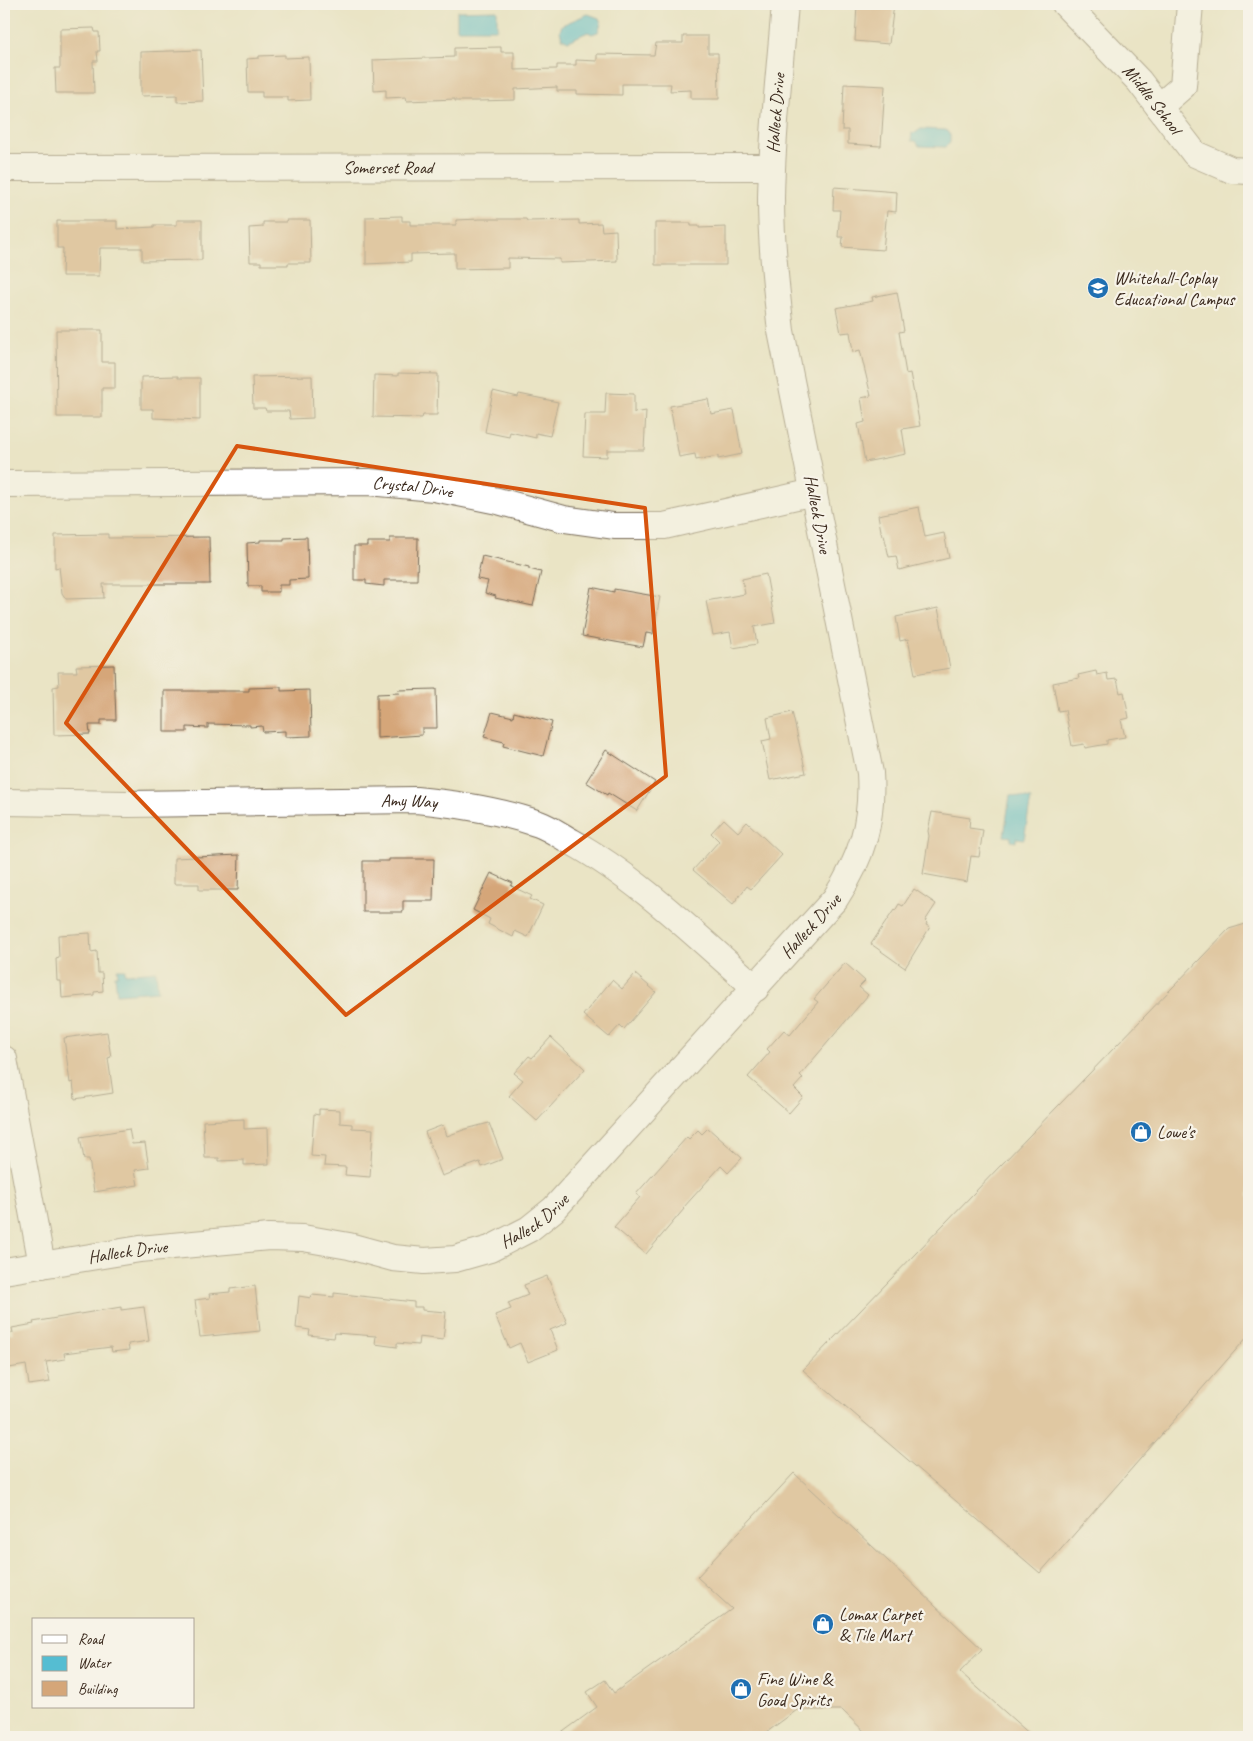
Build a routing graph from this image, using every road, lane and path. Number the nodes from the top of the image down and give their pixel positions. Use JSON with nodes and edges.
{"nodes":[{"id":1,"x":785,"y":4,"type":"edge"},
{"id":2,"x":1065,"y":4,"type":"edge"},
{"id":3,"x":1190,"y":4,"type":"edge"},
{"id":4,"x":1159,"y":107,"type":"junction"},
{"id":5,"x":772,"y":167,"type":"junction"},
{"id":6,"x":4,"y":168,"type":"edge"},
{"id":7,"x":1249,"y":171,"type":"edge"},
{"id":8,"x":4,"y":484,"type":"edge"},
{"id":9,"x":814,"y":492,"type":"junction"},
{"id":10,"x":4,"y":802,"type":"edge"},
{"id":11,"x":756,"y":988,"type":"junction"},
{"id":12,"x":4,"y":1059,"type":"edge"},
{"id":13,"x":42,"y":1265,"type":"junction"},
{"id":14,"x":4,"y":1271,"type":"edge"}],
"edges":[{"from":1,"to":5,"type":"street","name":"Halleck Drive"},
{"from":2,"to":4,"type":"street","name":"Middle School"},
{"from":3,"to":4,"type":"street"},
{"from":4,"to":7,"type":"street","name":"Middle School"},
{"from":5,"to":6,"type":"street","name":"Somerset Road"},
{"from":5,"to":9,"type":"street","name":"Halleck Drive"},
{"from":8,"to":9,"type":"street","name":"Crystal Drive"},
{"from":9,"to":11,"type":"street","name":"Halleck Drive"},
{"from":10,"to":11,"type":"street","name":"Amy Way"},
{"from":11,"to":13,"type":"street","name":"Halleck Drive"},
{"from":12,"to":13,"type":"street"},
{"from":13,"to":14,"type":"street","name":"Halleck Drive"}]}
